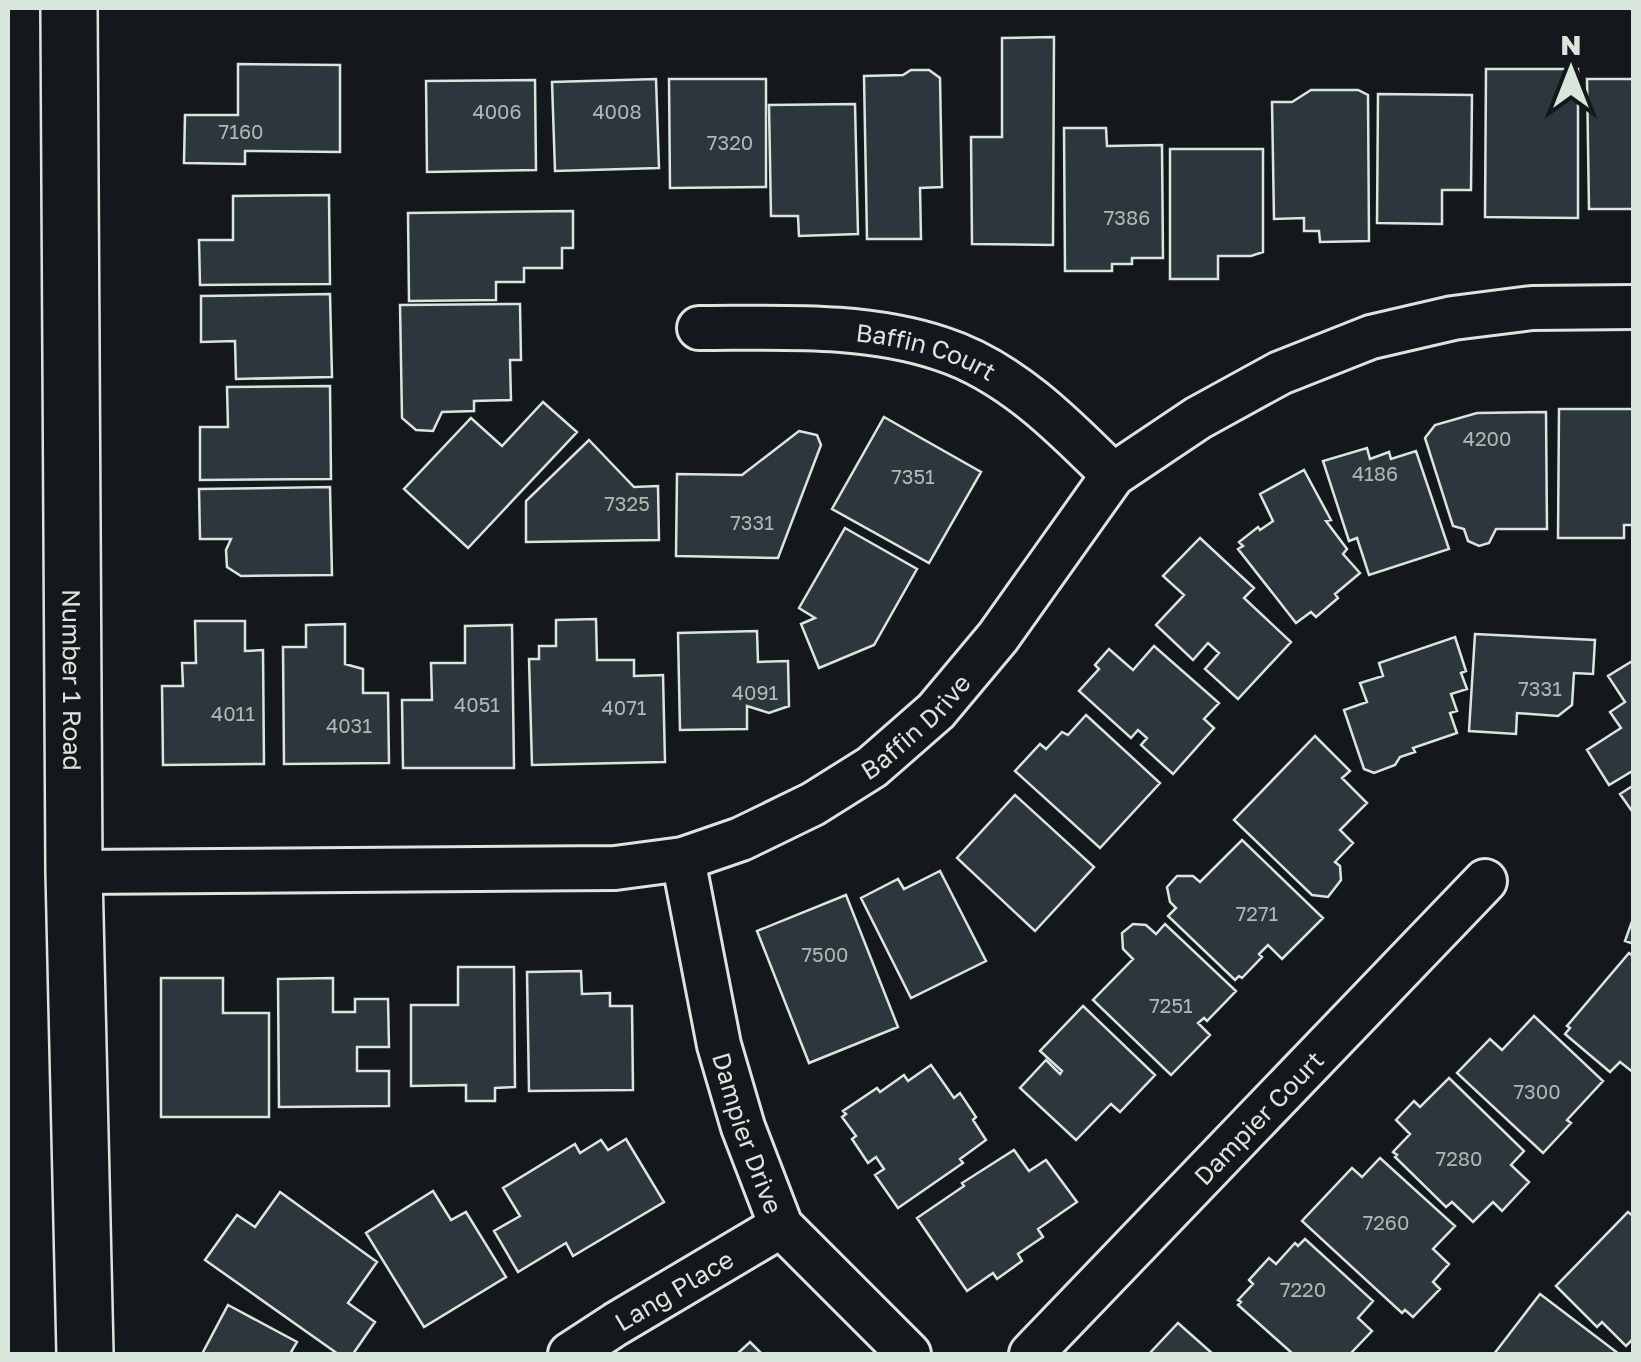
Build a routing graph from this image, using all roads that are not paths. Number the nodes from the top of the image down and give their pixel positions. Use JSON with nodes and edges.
{"nodes":[{"id":1,"x":69,"y":8,"type":"edge"},
{"id":2,"x":1634,"y":307,"type":"edge"},
{"id":3,"x":699,"y":328,"type":"dead end"},
{"id":4,"x":1113,"y":475,"type":"junction"},
{"id":5,"x":683,"y":860,"type":"junction"},
{"id":6,"x":74,"y":872,"type":"junction"},
{"id":7,"x":1485,"y":881,"type":"dead end"},
{"id":8,"x":781,"y":1226,"type":"junction"},
{"id":9,"x":85,"y":1354,"type":"edge"},
{"id":10,"x":570,"y":1354,"type":"edge"},
{"id":11,"x":909,"y":1354,"type":"edge"},
{"id":12,"x":1032,"y":1354,"type":"edge"}],
"edges":[{"from":1,"to":6,"type":"main road","name":"Number 1 Road"},
{"from":2,"to":4,"type":"street","name":"Baffin Drive"},
{"from":3,"to":4,"type":"street","name":"Baffin Court"},
{"from":4,"to":5,"type":"street","name":"Baffin Drive"},
{"from":5,"to":6,"type":"street","name":"Baffin Drive"},
{"from":5,"to":8,"type":"street","name":"Dampier Drive"},
{"from":6,"to":9,"type":"main road","name":"Number 1 Road"},
{"from":7,"to":12,"type":"street","name":"Dampier Court"},
{"from":8,"to":10,"type":"street","name":"Lang Place"},
{"from":8,"to":11,"type":"street","name":"Dampier Drive"}]}
